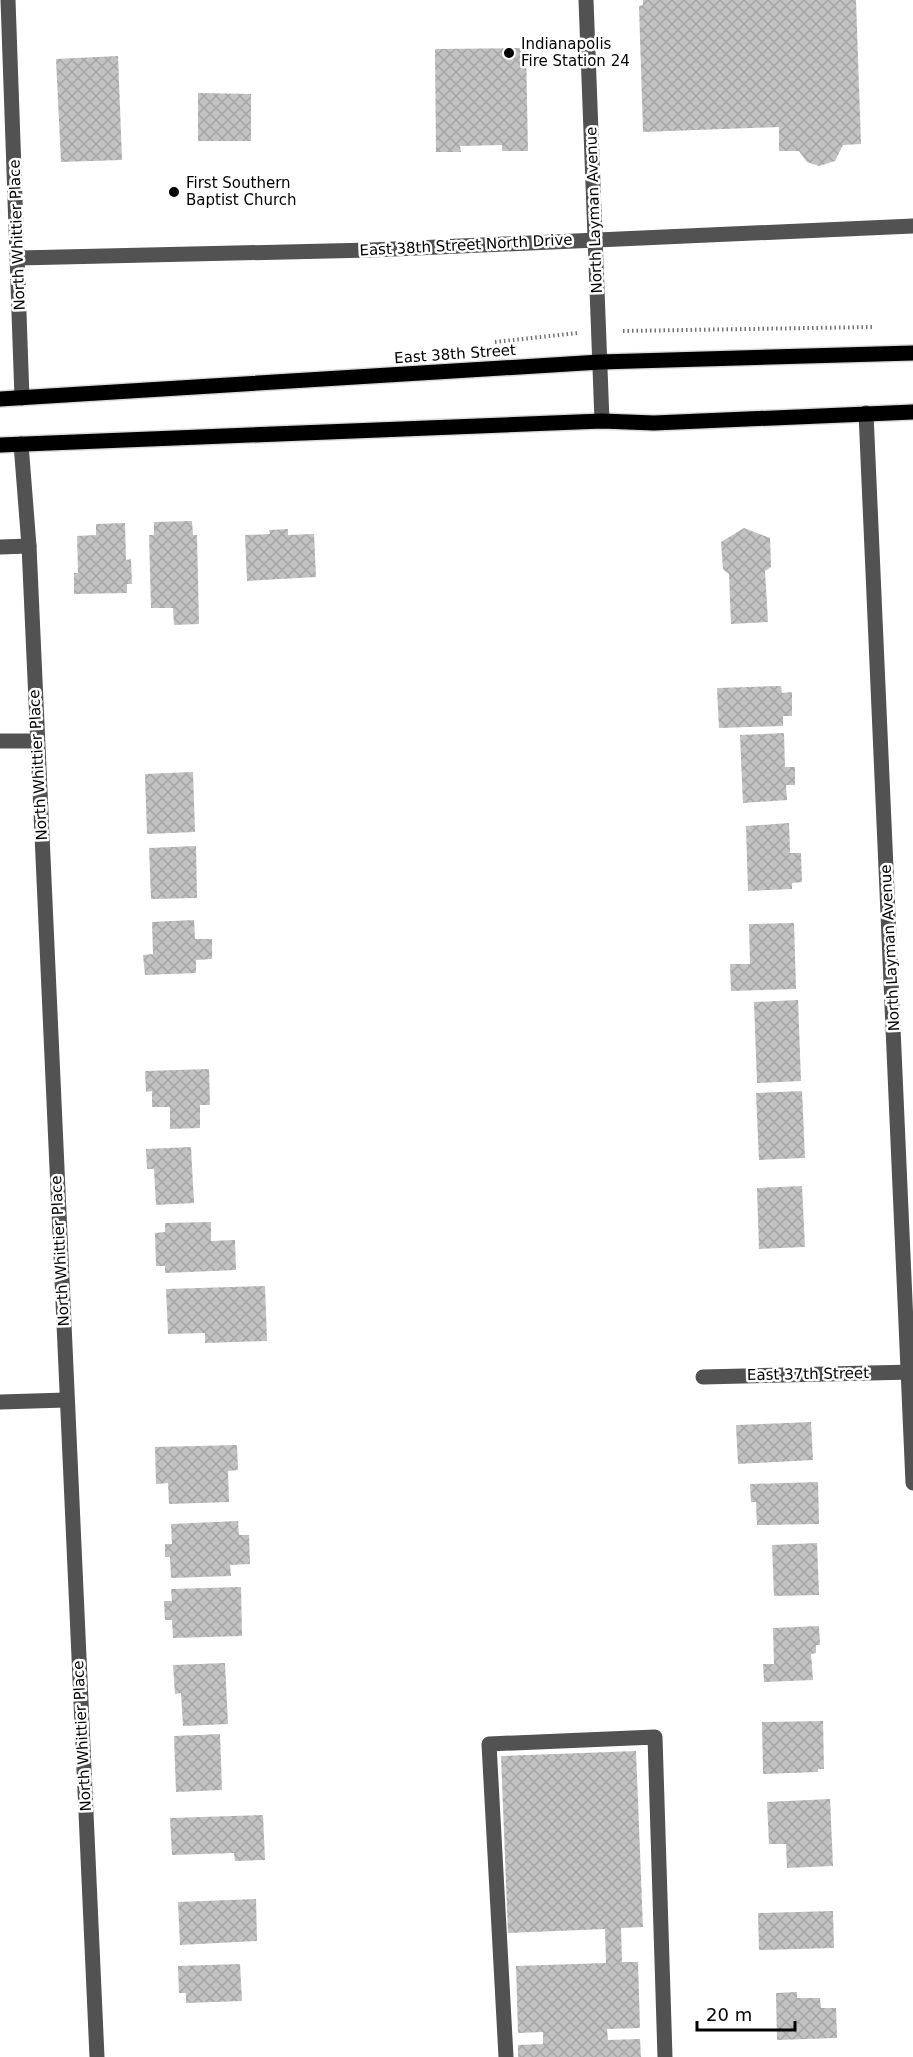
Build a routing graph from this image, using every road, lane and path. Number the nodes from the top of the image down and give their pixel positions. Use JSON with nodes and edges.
{"nodes":[{"id":1,"x":8,"y":0,"type":"edge"},
{"id":2,"x":586,"y":0,"type":"edge"},
{"id":3,"x":913,"y":226,"type":"edge"},
{"id":4,"x":596,"y":239,"type":"junction"},
{"id":5,"x":18,"y":258,"type":"junction"},
{"id":6,"x":913,"y":353,"type":"edge"},
{"id":7,"x":600,"y":362,"type":"junction"},
{"id":8,"x":22,"y":398,"type":"junction"},
{"id":9,"x":0,"y":399,"type":"edge"},
{"id":10,"x":913,"y":412,"type":"edge"},
{"id":11,"x":866,"y":413,"type":"junction"},
{"id":12,"x":602,"y":421,"type":"junction"},
{"id":13,"x":21,"y":444,"type":"junction"},
{"id":14,"x":0,"y":445,"type":"edge"},
{"id":15,"x":28,"y":546,"type":"junction"},
{"id":16,"x":0,"y":547,"type":"edge"},
{"id":17,"x":0,"y":741,"type":"edge"},
{"id":18,"x":37,"y":741,"type":"junction"},
{"id":19,"x":911,"y":1372,"type":"edge"},
{"id":20,"x":703,"y":1377,"type":"dead end"},
{"id":21,"x":66,"y":1400,"type":"junction"},
{"id":22,"x":0,"y":1402,"type":"edge"},
{"id":23,"x":913,"y":1483,"type":"edge"},
{"id":24,"x":97,"y":2057,"type":"edge"},
{"id":25,"x":506,"y":2057,"type":"edge"},
{"id":26,"x":665,"y":2057,"type":"edge"}],
"edges":[{"from":1,"to":5,"type":"street","name":"North Whittier Place"},
{"from":2,"to":4,"type":"street","name":"North Layman Avenue"},
{"from":3,"to":4,"type":"street","name":"East 38th Street North Drive"},
{"from":4,"to":5,"type":"street","name":"East 38th Street North Drive"},
{"from":4,"to":7,"type":"street","name":"North Layman Avenue"},
{"from":5,"to":8,"type":"street","name":"North Whittier Place"},
{"from":6,"to":7,"type":"main road","name":"East 38th Street"},
{"from":7,"to":8,"type":"main road","name":"East 38th Street"},
{"from":7,"to":12,"type":"street","name":"North Layman Avenue"},
{"from":8,"to":9,"type":"main road","name":"East 38th Street"},
{"from":10,"to":11,"type":"main road"},
{"from":11,"to":12,"type":"main road"},
{"from":11,"to":19,"type":"street","name":"North Layman Avenue"},
{"from":12,"to":13,"type":"main road"},
{"from":13,"to":14,"type":"main road"},
{"from":13,"to":15,"type":"street","name":"North Whittier Place"},
{"from":15,"to":16,"type":"street"},
{"from":15,"to":18,"type":"street","name":"North Whittier Place"},
{"from":17,"to":18,"type":"street"},
{"from":18,"to":21,"type":"street","name":"North Whittier Place"},
{"from":19,"to":20,"type":"street","name":"East 37th Street"},
{"from":19,"to":23,"type":"street","name":"North Layman Avenue"},
{"from":21,"to":22,"type":"street"},
{"from":21,"to":24,"type":"street","name":"North Whittier Place"},
{"from":25,"to":26,"type":"street"}]}
